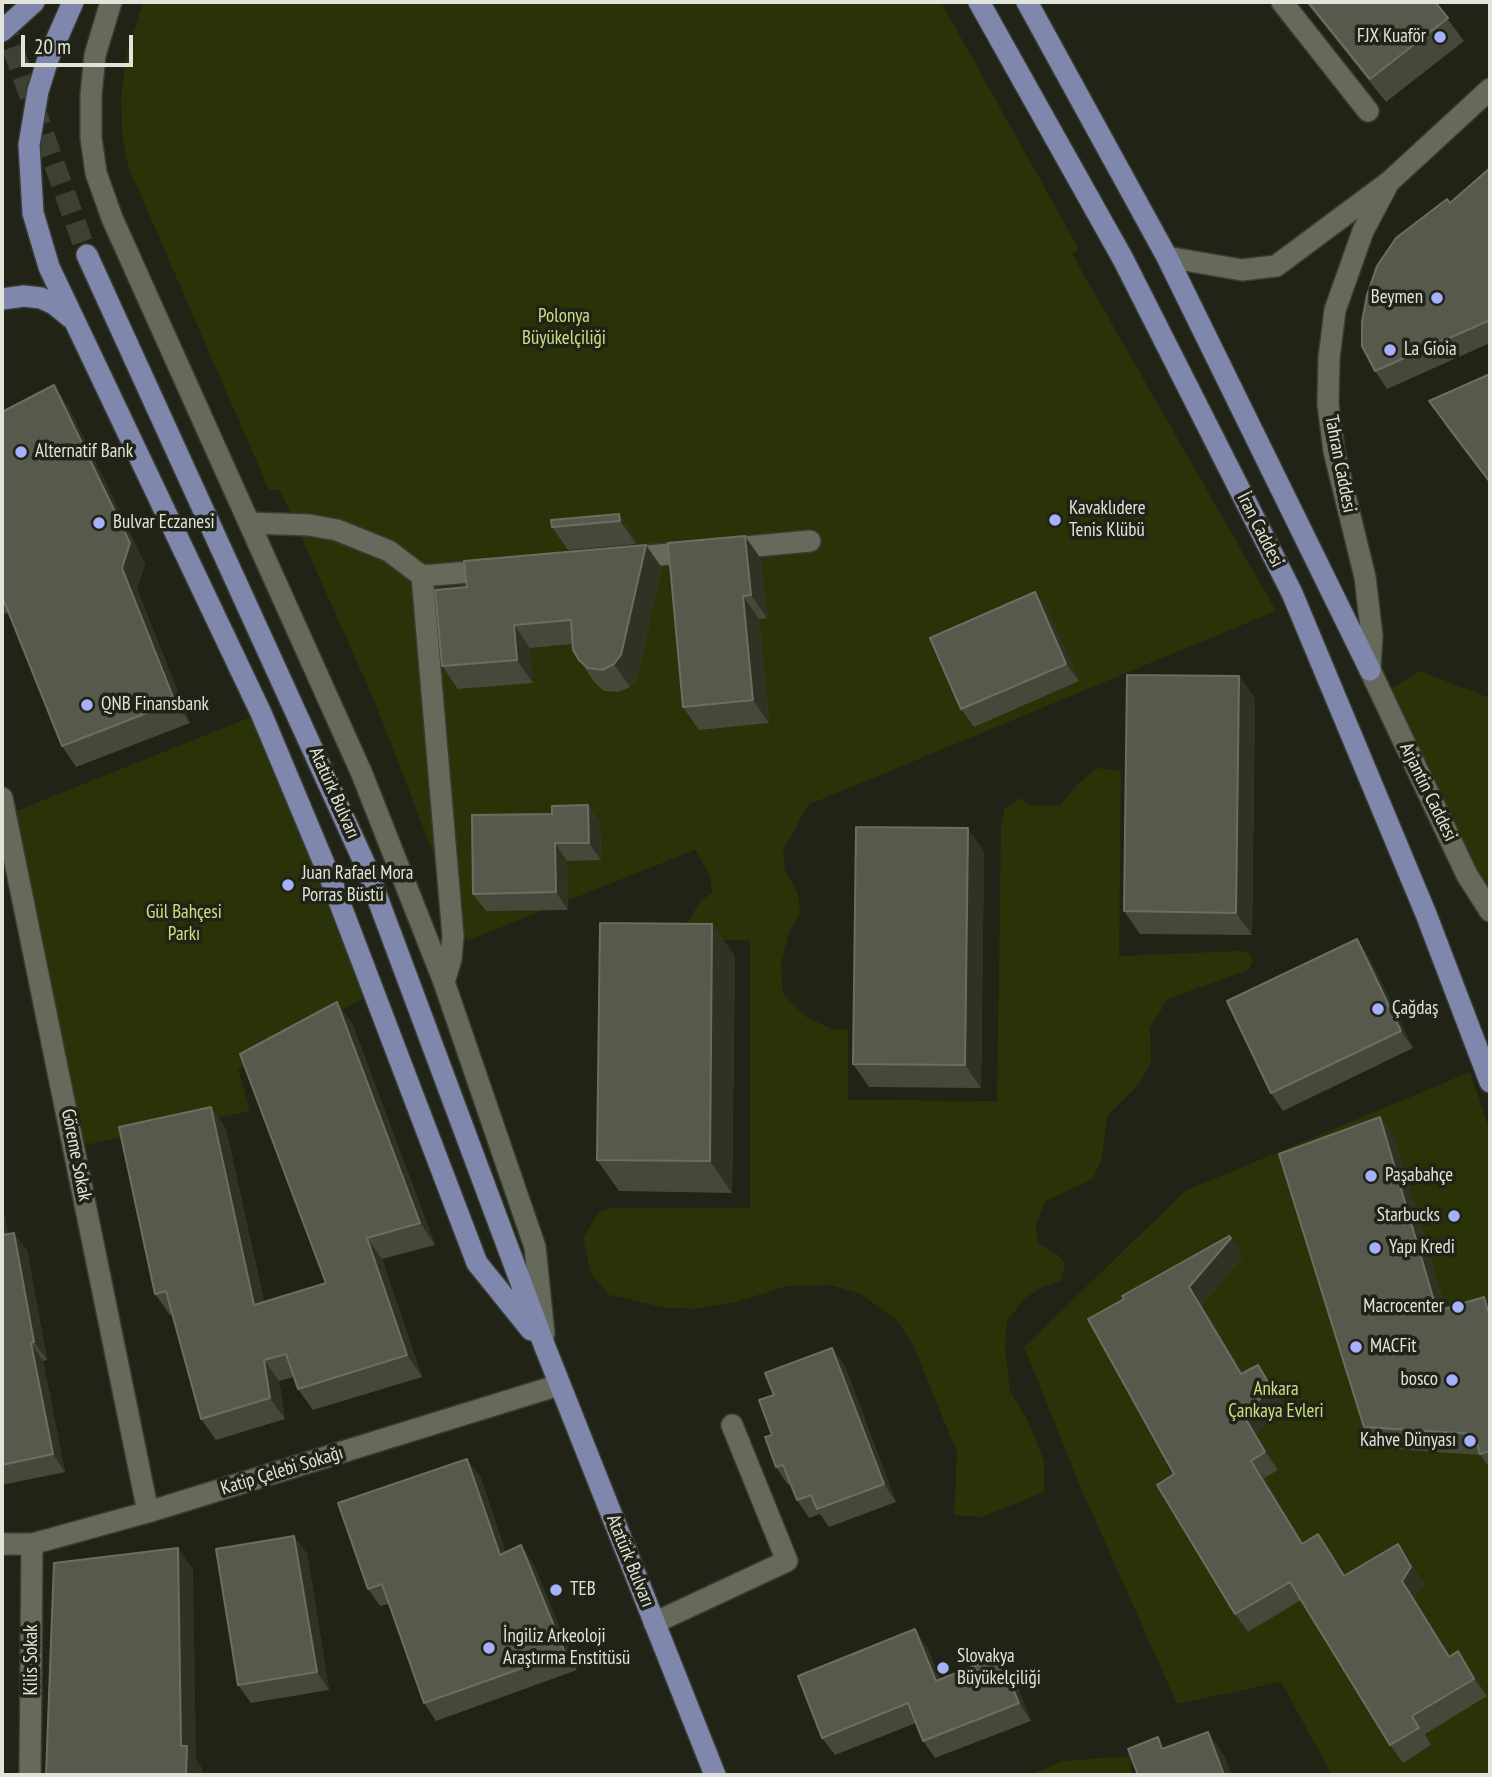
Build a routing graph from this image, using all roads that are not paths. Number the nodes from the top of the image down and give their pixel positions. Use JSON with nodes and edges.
{"nodes":[{"id":1,"x":34,"y":2,"type":"edge"},
{"id":2,"x":73,"y":2,"type":"edge"},
{"id":3,"x":111,"y":2,"type":"edge"},
{"id":4,"x":979,"y":2,"type":"edge"},
{"id":5,"x":1027,"y":2,"type":"edge"},
{"id":6,"x":1282,"y":2,"type":"edge"},
{"id":7,"x":2,"y":31,"type":"edge"},
{"id":8,"x":1490,"y":89,"type":"edge"},
{"id":9,"x":1368,"y":111,"type":"edge"},
{"id":10,"x":1389,"y":183,"type":"junction"},
{"id":11,"x":87,"y":255,"type":"tunnel mouth"},
{"id":12,"x":1167,"y":257,"type":"junction"},
{"id":13,"x":2,"y":299,"type":"edge"},
{"id":14,"x":73,"y":319,"type":"junction"},
{"id":15,"x":251,"y":523,"type":"junction"},
{"id":16,"x":810,"y":541,"type":"dead end"},
{"id":17,"x":602,"y":560,"type":"edge"},
{"id":18,"x":519,"y":567,"type":"edge"},
{"id":19,"x":422,"y":576,"type":"junction"},
{"id":20,"x":1370,"y":670,"type":"junction"},
{"id":21,"x":2,"y":798,"type":"edge"},
{"id":22,"x":1490,"y":911,"type":"edge"},
{"id":23,"x":444,"y":982,"type":"junction"},
{"id":24,"x":1490,"y":1082,"type":"edge"},
{"id":25,"x":545,"y":1347,"type":"junction"},
{"id":26,"x":559,"y":1385,"type":"junction"},
{"id":27,"x":732,"y":1425,"type":"dead end"},
{"id":28,"x":148,"y":1512,"type":"junction"},
{"id":29,"x":2,"y":1544,"type":"edge"},
{"id":30,"x":32,"y":1544,"type":"junction"},
{"id":31,"x":654,"y":1623,"type":"junction"},
{"id":32,"x":30,"y":1775,"type":"edge"},
{"id":33,"x":715,"y":1775,"type":"edge"}],
"edges":[{"from":1,"to":7,"type":"main road"},
{"from":2,"to":14,"type":"main road","name":"Atatürk Bulvarı"},
{"from":3,"to":15,"type":"street"},
{"from":4,"to":24,"type":"main road","name":"İran Caddesi"},
{"from":5,"to":12,"type":"main road","name":"İran Caddesi"},
{"from":6,"to":9,"type":"street"},
{"from":8,"to":10,"type":"street","name":"Tahran Caddesi"},
{"from":10,"to":12,"type":"street","name":"Tahran Caddesi"},
{"from":10,"to":20,"type":"street","name":"Tahran Caddesi"},
{"from":11,"to":25,"type":"main road","name":"Atatürk Bulvarı"},
{"from":12,"to":20,"type":"main road","name":"İran Caddesi"},
{"from":13,"to":14,"type":"main road"},
{"from":14,"to":25,"type":"main road","name":"Atatürk Bulvarı"},
{"from":15,"to":19,"type":"street"},
{"from":15,"to":23,"type":"street"},
{"from":16,"to":17,"type":"street"},
{"from":18,"to":19,"type":"street"},
{"from":19,"to":23,"type":"street"},
{"from":20,"to":22,"type":"street","name":"Arjantin Caddesi"},
{"from":21,"to":28,"type":"street","name":"Göreme Sokak"},
{"from":23,"to":25,"type":"street"},
{"from":25,"to":26,"type":"main road","name":"Atatürk Bulvarı"},
{"from":26,"to":28,"type":"street","name":"Katip Çelebi Sokağı"},
{"from":26,"to":31,"type":"main road","name":"Atatürk Bulvarı"},
{"from":27,"to":31,"type":"street"},
{"from":28,"to":30,"type":"street","name":"Katip Çelebi Sokağı"},
{"from":29,"to":30,"type":"street","name":"Katip Çelebi Sokağı"},
{"from":30,"to":32,"type":"street","name":"Kilis Sokak"},
{"from":31,"to":33,"type":"main road","name":"Atatürk Bulvarı"}]}
